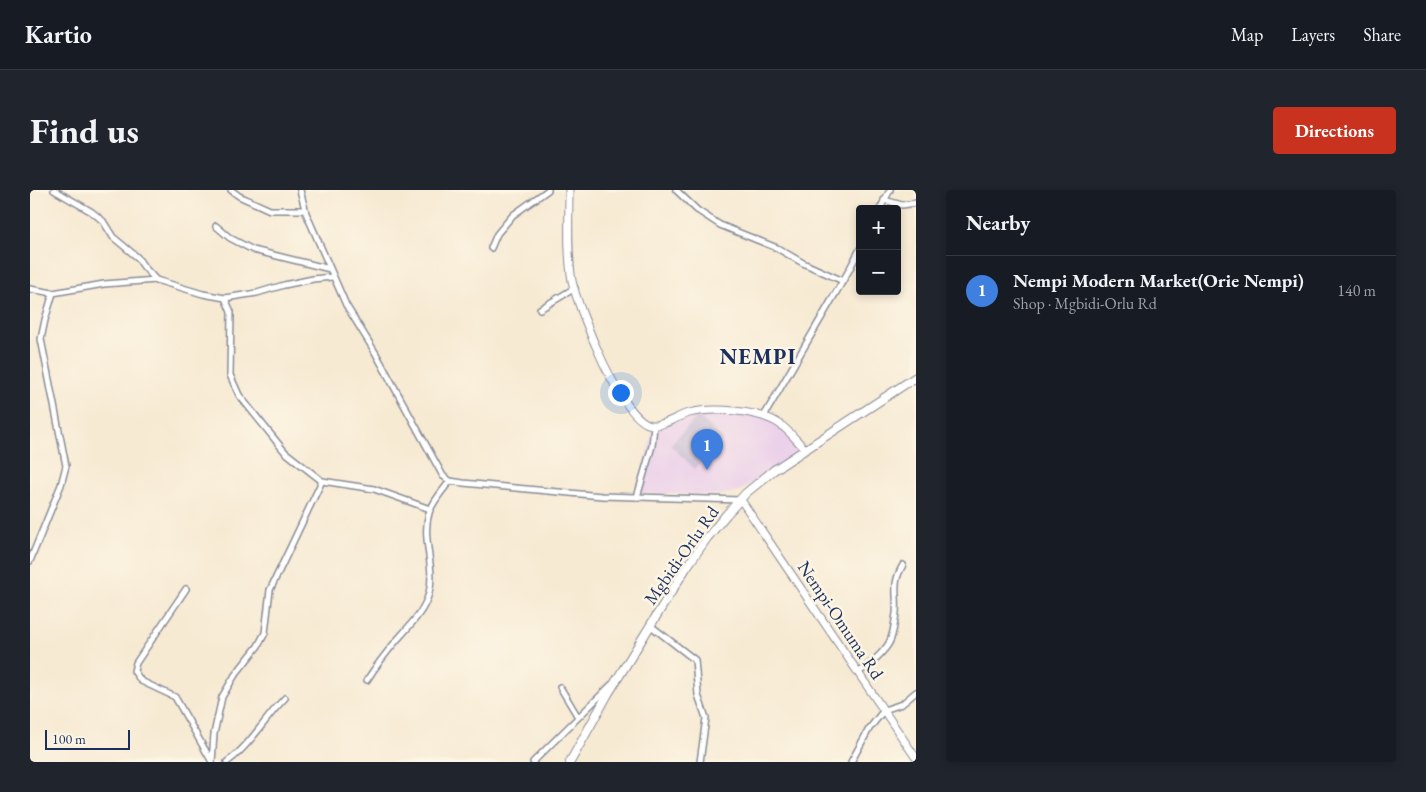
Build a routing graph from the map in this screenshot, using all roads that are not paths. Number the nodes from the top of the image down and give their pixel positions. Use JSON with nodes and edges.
{"nodes":[{"id":1,"x":54,"y":190,"type":"edge"},
{"id":2,"x":231,"y":190,"type":"edge"},
{"id":3,"x":300,"y":190,"type":"edge"},
{"id":4,"x":548,"y":190,"type":"edge"},
{"id":5,"x":569,"y":190,"type":"edge"},
{"id":6,"x":676,"y":190,"type":"edge"},
{"id":7,"x":890,"y":190,"type":"edge"},
{"id":8,"x":884,"y":200,"type":"junction"},
{"id":9,"x":916,"y":203,"type":"edge"},
{"id":10,"x":882,"y":205,"type":"edge"},
{"id":11,"x":305,"y":210,"type":"junction"},
{"id":12,"x":216,"y":226,"type":"dead end"},
{"id":13,"x":492,"y":248,"type":"dead end"},
{"id":14,"x":859,"y":250,"type":"edge"},
{"id":15,"x":330,"y":269,"type":"junction"},
{"id":16,"x":332,"y":277,"type":"junction"},
{"id":17,"x":156,"y":280,"type":"junction"},
{"id":18,"x":843,"y":281,"type":"junction"},
{"id":19,"x":575,"y":288,"type":"junction"},
{"id":20,"x":30,"y":289,"type":"edge"},
{"id":21,"x":53,"y":292,"type":"junction"},
{"id":22,"x":225,"y":298,"type":"junction"},
{"id":23,"x":540,"y":309,"type":"dead end"},
{"id":24,"x":916,"y":377,"type":"edge"},
{"id":25,"x":764,"y":416,"type":"junction"},
{"id":26,"x":654,"y":426,"type":"junction"},
{"id":27,"x":804,"y":449,"type":"junction"},
{"id":28,"x":322,"y":481,"type":"junction"},
{"id":29,"x":450,"y":481,"type":"junction"},
{"id":30,"x":637,"y":497,"type":"junction"},
{"id":31,"x":741,"y":500,"type":"junction"},
{"id":32,"x":430,"y":509,"type":"junction"},
{"id":33,"x":30,"y":561,"type":"edge"},
{"id":34,"x":903,"y":565,"type":"dead end"},
{"id":35,"x":186,"y":589,"type":"dead end"},
{"id":36,"x":651,"y":626,"type":"junction"},
{"id":37,"x":858,"y":673,"type":"junction"},
{"id":38,"x":618,"y":678,"type":"junction"},
{"id":39,"x":367,"y":680,"type":"dead end"},
{"id":40,"x":560,"y":687,"type":"dead end"},
{"id":41,"x":916,"y":692,"type":"edge"},
{"id":42,"x":285,"y":698,"type":"dead end"},
{"id":43,"x":884,"y":710,"type":"junction"},
{"id":44,"x":578,"y":717,"type":"junction"},
{"id":45,"x":916,"y":758,"type":"edge"},
{"id":46,"x":212,"y":762,"type":"edge"},
{"id":47,"x":227,"y":762,"type":"edge"},
{"id":48,"x":533,"y":762,"type":"edge"},
{"id":49,"x":570,"y":762,"type":"edge"},
{"id":50,"x":700,"y":762,"type":"edge"},
{"id":51,"x":851,"y":762,"type":"edge"}],
"edges":[{"from":1,"to":17,"type":"street"},
{"from":2,"to":11,"type":"street"},
{"from":3,"to":11,"type":"street"},
{"from":4,"to":13,"type":"street"},
{"from":5,"to":19,"type":"street"},
{"from":6,"to":18,"type":"street"},
{"from":7,"to":8,"type":"street"},
{"from":8,"to":9,"type":"street"},
{"from":8,"to":10,"type":"street"},
{"from":11,"to":15,"type":"street"},
{"from":12,"to":15,"type":"street"},
{"from":14,"to":18,"type":"street"},
{"from":15,"to":16,"type":"street"},
{"from":16,"to":22,"type":"street"},
{"from":16,"to":29,"type":"street"},
{"from":17,"to":21,"type":"street"},
{"from":17,"to":22,"type":"street"},
{"from":18,"to":25,"type":"street"},
{"from":19,"to":23,"type":"street"},
{"from":19,"to":26,"type":"street"},
{"from":20,"to":21,"type":"street"},
{"from":21,"to":33,"type":"street"},
{"from":22,"to":28,"type":"street"},
{"from":24,"to":27,"type":"main road","name":"Mgbidi-Orlu Rd"},
{"from":25,"to":26,"type":"street"},
{"from":25,"to":27,"type":"street"},
{"from":26,"to":30,"type":"street"},
{"from":27,"to":31,"type":"main road","name":"Mgbidi-Orlu Rd"},
{"from":28,"to":32,"type":"street"},
{"from":28,"to":46,"type":"street"},
{"from":29,"to":30,"type":"street"},
{"from":29,"to":32,"type":"street"},
{"from":30,"to":31,"type":"street"},
{"from":31,"to":36,"type":"main road","name":"Mgbidi-Orlu Rd"},
{"from":31,"to":37,"type":"street","name":"Nempi-Omuma Rd"},
{"from":32,"to":39,"type":"street"},
{"from":34,"to":37,"type":"street"},
{"from":35,"to":46,"type":"street"},
{"from":36,"to":38,"type":"main road","name":"Mgbidi-Orlu Rd"},
{"from":36,"to":50,"type":"street"},
{"from":37,"to":43,"type":"street","name":"Nempi-Omuma Rd"},
{"from":38,"to":44,"type":"street"},
{"from":38,"to":49,"type":"main road","name":"Mgbidi-Orlu Rd"},
{"from":40,"to":44,"type":"street"},
{"from":41,"to":43,"type":"street"},
{"from":42,"to":47,"type":"street"},
{"from":43,"to":45,"type":"street","name":"Nempi-Omuma Rd"},
{"from":43,"to":51,"type":"street"},
{"from":44,"to":48,"type":"street"}]}
